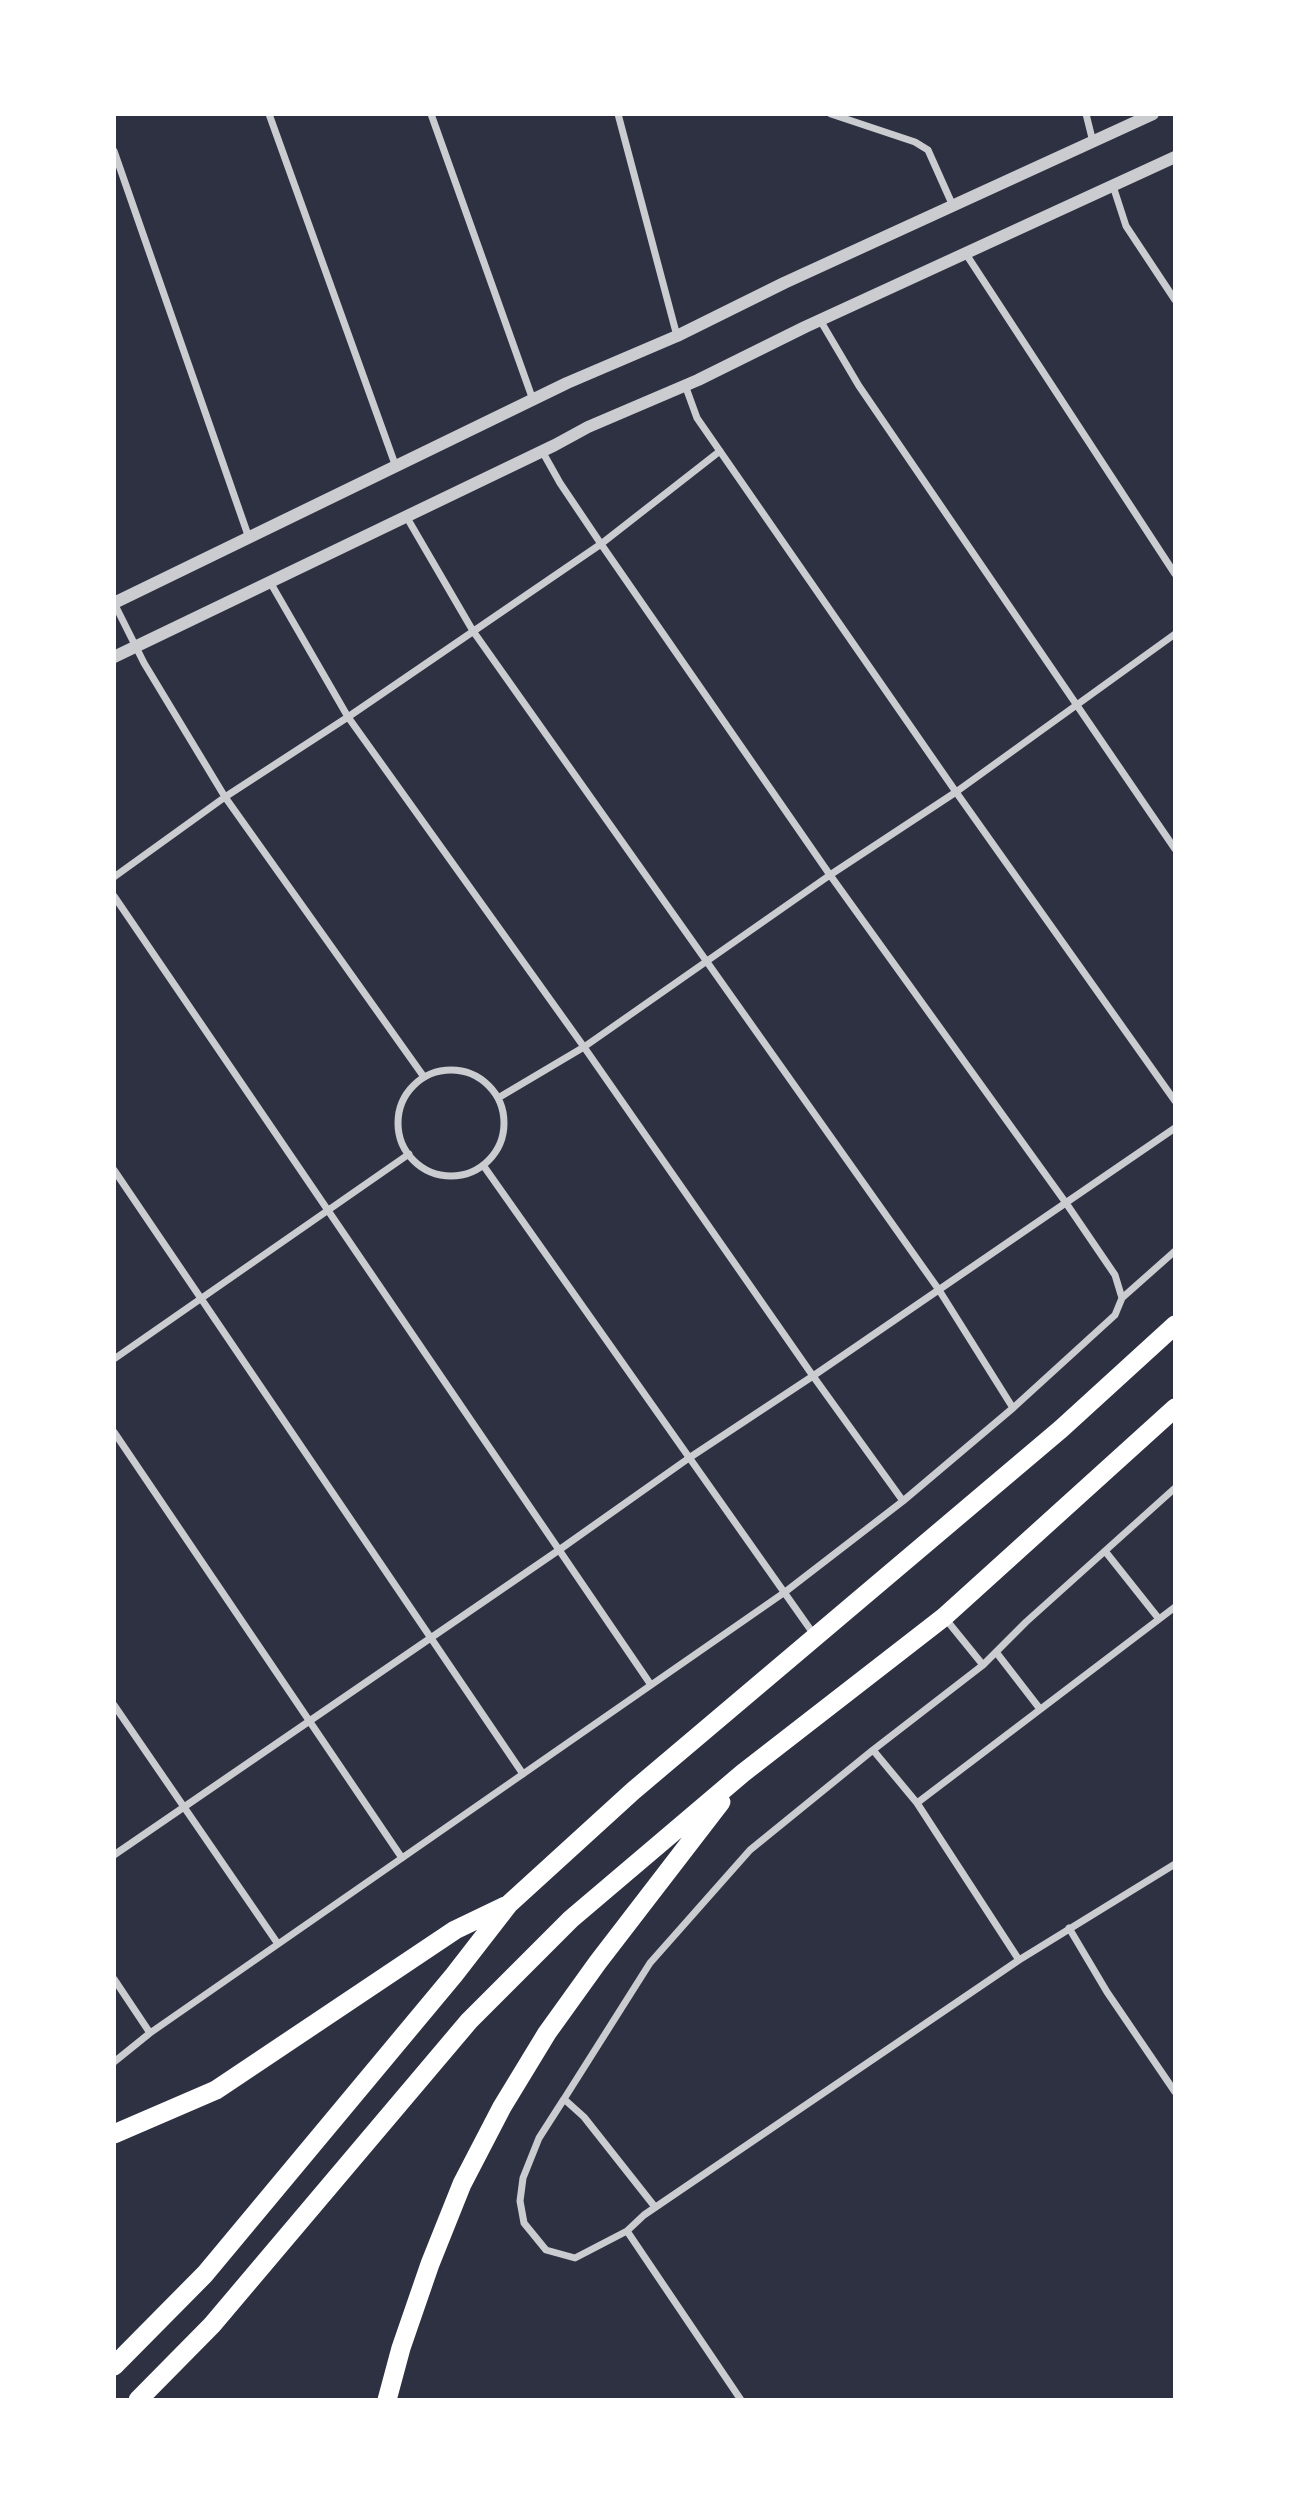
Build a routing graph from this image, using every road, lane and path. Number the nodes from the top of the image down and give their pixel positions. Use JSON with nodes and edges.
{"nodes":[{"id":1,"x":269,"y":114,"type":"edge"},
{"id":2,"x":431,"y":114,"type":"edge"},
{"id":3,"x":618,"y":114,"type":"edge"},
{"id":4,"x":831,"y":114,"type":"edge"},
{"id":5,"x":1086,"y":114,"type":"edge"},
{"id":6,"x":1153,"y":114,"type":"edge"},
{"id":7,"x":1093,"y":142,"type":"junction"},
{"id":8,"x":114,"y":151,"type":"edge"},
{"id":9,"x":1175,"y":157,"type":"edge"},
{"id":10,"x":1113,"y":186,"type":"junction"},
{"id":11,"x":953,"y":207,"type":"junction"},
{"id":12,"x":966,"y":254,"type":"junction"},
{"id":13,"x":1175,"y":300,"type":"edge"},
{"id":14,"x":820,"y":320,"type":"junction"},
{"id":15,"x":677,"y":336,"type":"junction"},
{"id":16,"x":685,"y":385,"type":"junction"},
{"id":17,"x":533,"y":401,"type":"junction"},
{"id":18,"x":542,"y":451,"type":"junction"},
{"id":19,"x":720,"y":452,"type":"junction"},
{"id":20,"x":396,"y":467,"type":"junction"},
{"id":21,"x":406,"y":516,"type":"junction"},
{"id":22,"x":249,"y":538,"type":"junction"},
{"id":23,"x":600,"y":544,"type":"junction"},
{"id":24,"x":1175,"y":574,"type":"edge"},
{"id":25,"x":270,"y":582,"type":"junction"},
{"id":26,"x":114,"y":603,"type":"edge"},
{"id":27,"x":474,"y":631,"type":"junction"},
{"id":28,"x":1175,"y":634,"type":"edge"},
{"id":29,"x":136,"y":647,"type":"junction"},
{"id":30,"x":114,"y":657,"type":"edge"},
{"id":31,"x":1076,"y":704,"type":"junction"},
{"id":32,"x":348,"y":717,"type":"junction"},
{"id":33,"x":956,"y":792,"type":"junction"},
{"id":34,"x":225,"y":797,"type":"junction"},
{"id":35,"x":1175,"y":849,"type":"edge"},
{"id":36,"x":830,"y":875,"type":"junction"},
{"id":37,"x":114,"y":877,"type":"edge"},
{"id":38,"x":114,"y":897,"type":"edge"},
{"id":39,"x":705,"y":961,"type":"junction"},
{"id":40,"x":584,"y":1047,"type":"junction"},
{"id":41,"x":424,"y":1077,"type":"junction"},
{"id":42,"x":498,"y":1098,"type":"junction"},
{"id":43,"x":1175,"y":1101,"type":"edge"},
{"id":44,"x":1175,"y":1128,"type":"edge"},
{"id":45,"x":409,"y":1154,"type":"junction"},
{"id":46,"x":483,"y":1165,"type":"junction"},
{"id":47,"x":114,"y":1170,"type":"edge"},
{"id":48,"x":1066,"y":1203,"type":"junction"},
{"id":49,"x":328,"y":1211,"type":"junction"},
{"id":50,"x":1175,"y":1251,"type":"edge"},
{"id":51,"x":939,"y":1290,"type":"junction"},
{"id":52,"x":1122,"y":1298,"type":"junction"},
{"id":53,"x":201,"y":1299,"type":"junction"},
{"id":54,"x":1175,"y":1325,"type":"edge"},
{"id":55,"x":114,"y":1359,"type":"edge"},
{"id":56,"x":813,"y":1376,"type":"junction"},
{"id":57,"x":1013,"y":1408,"type":"junction"},
{"id":58,"x":1175,"y":1408,"type":"edge"},
{"id":59,"x":114,"y":1432,"type":"edge"},
{"id":60,"x":690,"y":1458,"type":"junction"},
{"id":61,"x":1175,"y":1488,"type":"edge"},
{"id":62,"x":903,"y":1502,"type":"junction"},
{"id":63,"x":559,"y":1550,"type":"junction"},
{"id":64,"x":1105,"y":1551,"type":"junction"},
{"id":65,"x":785,"y":1592,"type":"junction"},
{"id":66,"x":1175,"y":1607,"type":"edge"},
{"id":67,"x":944,"y":1617,"type":"junction"},
{"id":68,"x":1159,"y":1619,"type":"junction"},
{"id":69,"x":815,"y":1636,"type":"junction"},
{"id":70,"x":430,"y":1638,"type":"junction"},
{"id":71,"x":996,"y":1652,"type":"junction"},
{"id":72,"x":984,"y":1665,"type":"junction"},
{"id":73,"x":651,"y":1685,"type":"junction"},
{"id":74,"x":114,"y":1705,"type":"edge"},
{"id":75,"x":1040,"y":1709,"type":"junction"},
{"id":76,"x":309,"y":1721,"type":"junction"},
{"id":77,"x":873,"y":1750,"type":"junction"},
{"id":78,"x":743,"y":1773,"type":"junction"},
{"id":79,"x":523,"y":1774,"type":"junction"},
{"id":80,"x":917,"y":1803,"type":"junction"},
{"id":81,"x":184,"y":1807,"type":"junction"},
{"id":82,"x":114,"y":1855,"type":"edge"},
{"id":83,"x":402,"y":1858,"type":"junction"},
{"id":84,"x":1175,"y":1864,"type":"edge"},
{"id":85,"x":509,"y":1904,"type":"junction"},
{"id":86,"x":1069,"y":1928,"type":"junction"},
{"id":87,"x":278,"y":1944,"type":"junction"},
{"id":88,"x":1019,"y":1960,"type":"junction"},
{"id":89,"x":114,"y":1979,"type":"edge"},
{"id":90,"x":150,"y":2032,"type":"junction"},
{"id":91,"x":114,"y":2062,"type":"edge"},
{"id":92,"x":1175,"y":2092,"type":"edge"},
{"id":93,"x":564,"y":2099,"type":"junction"},
{"id":94,"x":114,"y":2134,"type":"edge"},
{"id":95,"x":655,"y":2207,"type":"junction"},
{"id":96,"x":627,"y":2231,"type":"junction"},
{"id":97,"x":114,"y":2366,"type":"edge"},
{"id":98,"x":138,"y":2400,"type":"edge"},
{"id":99,"x":387,"y":2400,"type":"edge"},
{"id":100,"x":741,"y":2400,"type":"edge"}],
"edges":[{"from":1,"to":20,"type":"street"},
{"from":2,"to":17,"type":"street"},
{"from":3,"to":15,"type":"street"},
{"from":4,"to":11,"type":"street"},
{"from":5,"to":7,"type":"street"},
{"from":6,"to":7,"type":"street"},
{"from":7,"to":11,"type":"street"},
{"from":8,"to":22,"type":"street"},
{"from":9,"to":10,"type":"street"},
{"from":10,"to":12,"type":"street"},
{"from":10,"to":13,"type":"street"},
{"from":11,"to":15,"type":"street"},
{"from":12,"to":14,"type":"street"},
{"from":12,"to":24,"type":"street"},
{"from":14,"to":16,"type":"street"},
{"from":14,"to":31,"type":"street"},
{"from":15,"to":17,"type":"street"},
{"from":16,"to":18,"type":"street"},
{"from":16,"to":19,"type":"street"},
{"from":17,"to":20,"type":"street"},
{"from":18,"to":21,"type":"street"},
{"from":18,"to":23,"type":"street"},
{"from":19,"to":23,"type":"street"},
{"from":19,"to":33,"type":"street"},
{"from":20,"to":22,"type":"street"},
{"from":21,"to":25,"type":"street"},
{"from":21,"to":27,"type":"street"},
{"from":22,"to":26,"type":"street"},
{"from":23,"to":27,"type":"street"},
{"from":23,"to":36,"type":"street"},
{"from":25,"to":29,"type":"street"},
{"from":25,"to":32,"type":"street"},
{"from":26,"to":29,"type":"street"},
{"from":27,"to":32,"type":"street"},
{"from":27,"to":39,"type":"street"},
{"from":28,"to":31,"type":"street"},
{"from":29,"to":30,"type":"street"},
{"from":29,"to":34,"type":"street"},
{"from":31,"to":33,"type":"street"},
{"from":31,"to":35,"type":"street"},
{"from":32,"to":34,"type":"street"},
{"from":32,"to":40,"type":"street"},
{"from":33,"to":36,"type":"street"},
{"from":33,"to":43,"type":"street"},
{"from":34,"to":37,"type":"street"},
{"from":34,"to":41,"type":"street"},
{"from":36,"to":39,"type":"street"},
{"from":36,"to":48,"type":"street"},
{"from":38,"to":49,"type":"street"},
{"from":39,"to":40,"type":"street"},
{"from":39,"to":51,"type":"street"},
{"from":40,"to":42,"type":"street"},
{"from":40,"to":56,"type":"street"},
{"from":41,"to":42,"type":"street"},
{"from":41,"to":45,"type":"street"},
{"from":42,"to":46,"type":"street"},
{"from":44,"to":48,"type":"street"},
{"from":45,"to":46,"type":"street"},
{"from":45,"to":49,"type":"street"},
{"from":46,"to":60,"type":"street"},
{"from":47,"to":53,"type":"street"},
{"from":48,"to":51,"type":"street"},
{"from":48,"to":52,"type":"street"},
{"from":49,"to":53,"type":"street"},
{"from":49,"to":63,"type":"street"},
{"from":50,"to":52,"type":"street"},
{"from":51,"to":56,"type":"street"},
{"from":51,"to":57,"type":"street"},
{"from":52,"to":57,"type":"street"},
{"from":53,"to":55,"type":"street"},
{"from":53,"to":70,"type":"street"},
{"from":54,"to":69,"type":"highway"},
{"from":56,"to":60,"type":"street"},
{"from":56,"to":62,"type":"street"},
{"from":57,"to":62,"type":"street"},
{"from":58,"to":67,"type":"highway"},
{"from":59,"to":76,"type":"street"},
{"from":60,"to":63,"type":"street"},
{"from":60,"to":65,"type":"street"},
{"from":61,"to":64,"type":"street"},
{"from":62,"to":65,"type":"street"},
{"from":63,"to":70,"type":"street"},
{"from":63,"to":73,"type":"street"},
{"from":64,"to":68,"type":"street"},
{"from":64,"to":71,"type":"street"},
{"from":65,"to":69,"type":"street"},
{"from":65,"to":73,"type":"street"},
{"from":66,"to":68,"type":"street"},
{"from":67,"to":72,"type":"street"},
{"from":67,"to":78,"type":"highway"},
{"from":68,"to":75,"type":"street"},
{"from":69,"to":85,"type":"highway"},
{"from":70,"to":76,"type":"street"},
{"from":70,"to":79,"type":"street"},
{"from":71,"to":72,"type":"street"},
{"from":71,"to":75,"type":"street"},
{"from":72,"to":77,"type":"street"},
{"from":73,"to":79,"type":"street"},
{"from":74,"to":81,"type":"street"},
{"from":75,"to":80,"type":"street"},
{"from":76,"to":81,"type":"street"},
{"from":76,"to":83,"type":"street"},
{"from":77,"to":80,"type":"street"},
{"from":77,"to":93,"type":"street"},
{"from":78,"to":98,"type":"highway"},
{"from":78,"to":99,"type":"highway"},
{"from":79,"to":83,"type":"street"},
{"from":80,"to":88,"type":"street"},
{"from":81,"to":82,"type":"street"},
{"from":81,"to":87,"type":"street"},
{"from":83,"to":87,"type":"street"},
{"from":84,"to":86,"type":"street"},
{"from":85,"to":94,"type":"highway"},
{"from":85,"to":97,"type":"highway"},
{"from":86,"to":88,"type":"street"},
{"from":86,"to":92,"type":"street"},
{"from":87,"to":90,"type":"street"},
{"from":88,"to":95,"type":"street"},
{"from":89,"to":90,"type":"street"},
{"from":90,"to":91,"type":"street"},
{"from":93,"to":95,"type":"street"},
{"from":93,"to":96,"type":"street"},
{"from":95,"to":96,"type":"street"},
{"from":96,"to":100,"type":"street"}]}
